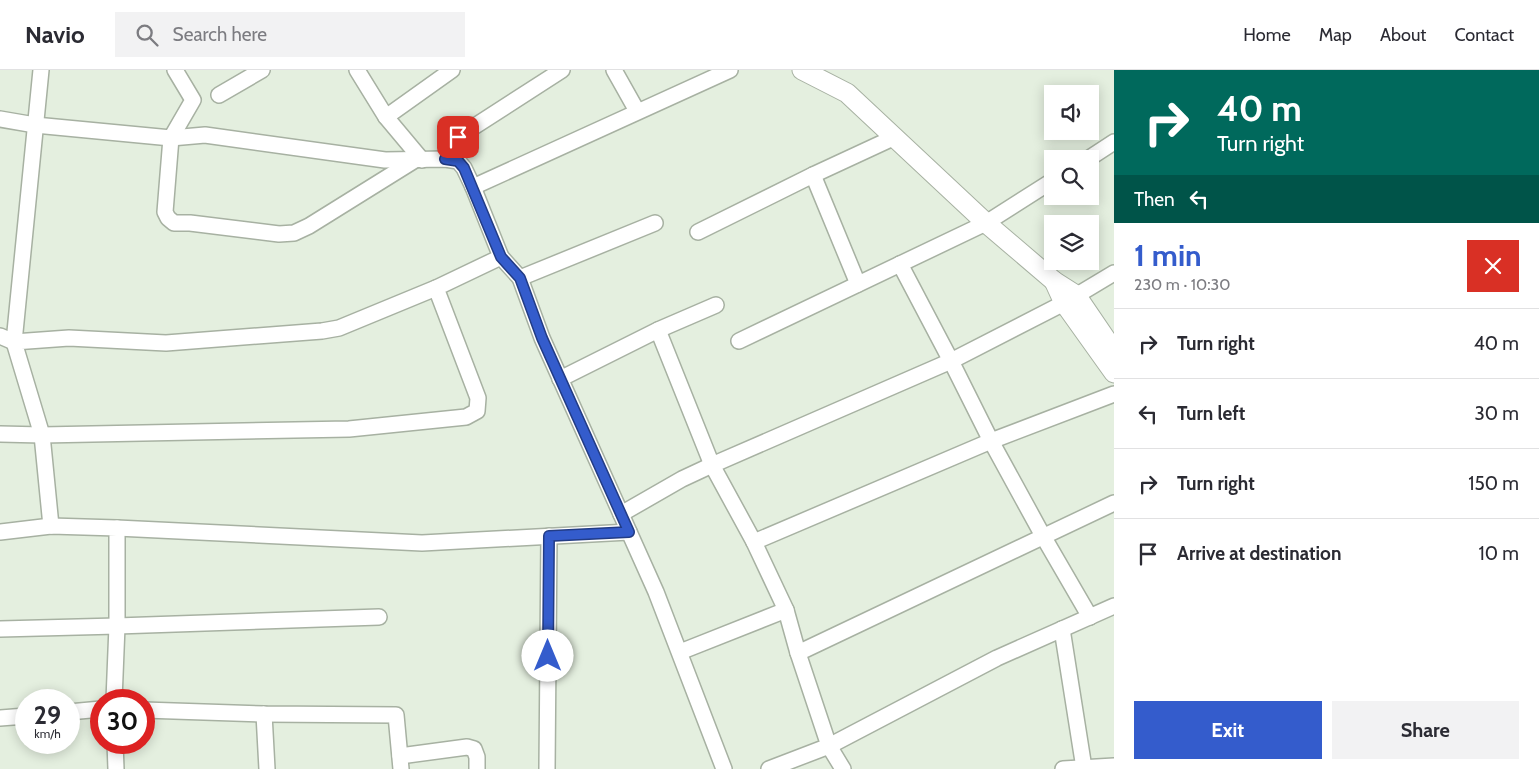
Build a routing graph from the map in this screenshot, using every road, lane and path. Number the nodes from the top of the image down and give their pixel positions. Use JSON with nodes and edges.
{"nodes":[{"id":1,"x":41,"y":70,"type":"edge"},
{"id":2,"x":175,"y":70,"type":"edge"},
{"id":3,"x":262,"y":70,"type":"edge"},
{"id":4,"x":357,"y":70,"type":"edge"},
{"id":5,"x":452,"y":70,"type":"edge"},
{"id":6,"x":562,"y":70,"type":"edge"},
{"id":7,"x":614,"y":70,"type":"edge"},
{"id":8,"x":730,"y":70,"type":"edge"},
{"id":9,"x":802,"y":70,"type":"edge"},
{"id":10,"x":220,"y":95,"type":"dead end"},
{"id":11,"x":637,"y":112,"type":"junction"},
{"id":12,"x":386,"y":117,"type":"junction"},
{"id":13,"x":0,"y":119,"type":"edge"},
{"id":14,"x":35,"y":125,"type":"junction"},
{"id":15,"x":895,"y":137,"type":"junction"},
{"id":16,"x":171,"y":138,"type":"junction"},
{"id":17,"x":1114,"y":142,"type":"edge"},
{"id":18,"x":1099,"y":152,"type":"edge"},
{"id":19,"x":445,"y":159,"type":"junction"},
{"id":20,"x":418,"y":160,"type":"junction"},
{"id":21,"x":813,"y":175,"type":"junction"},
{"id":22,"x":1044,"y":186,"type":"edge"},
{"id":23,"x":473,"y":187,"type":"junction"},
{"id":24,"x":654,"y":223,"type":"dead end"},
{"id":25,"x":986,"y":223,"type":"junction"},
{"id":26,"x":698,"y":232,"type":"dead end"},
{"id":27,"x":501,"y":257,"type":"junction"},
{"id":28,"x":900,"y":264,"type":"junction"},
{"id":29,"x":1114,"y":273,"type":"edge"},
{"id":30,"x":520,"y":278,"type":"junction"},
{"id":31,"x":858,"y":284,"type":"junction"},
{"id":32,"x":436,"y":288,"type":"junction"},
{"id":33,"x":1070,"y":299,"type":"junction"},
{"id":34,"x":716,"y":306,"type":"dead end"},
{"id":35,"x":658,"y":330,"type":"junction"},
{"id":36,"x":0,"y":336,"type":"edge"},
{"id":37,"x":739,"y":341,"type":"dead end"},
{"id":38,"x":14,"y":342,"type":"junction"},
{"id":39,"x":1114,"y":350,"type":"edge"},
{"id":40,"x":952,"y":361,"type":"junction"},
{"id":41,"x":1114,"y":373,"type":"edge"},
{"id":42,"x":560,"y":379,"type":"junction"},
{"id":43,"x":1114,"y":394,"type":"edge"},
{"id":44,"x":0,"y":434,"type":"edge"},
{"id":45,"x":42,"y":436,"type":"junction"},
{"id":46,"x":991,"y":441,"type":"junction"},
{"id":47,"x":712,"y":465,"type":"junction"},
{"id":48,"x":1114,"y":503,"type":"edge"},
{"id":49,"x":621,"y":514,"type":"junction"},
{"id":50,"x":51,"y":526,"type":"junction"},
{"id":51,"x":117,"y":528,"type":"junction"},
{"id":52,"x":0,"y":532,"type":"edge"},
{"id":53,"x":629,"y":532,"type":"junction"},
{"id":54,"x":549,"y":536,"type":"junction"},
{"id":55,"x":1044,"y":536,"type":"junction"},
{"id":56,"x":754,"y":542,"type":"junction"},
{"id":57,"x":1114,"y":606,"type":"edge"},
{"id":58,"x":786,"y":610,"type":"junction"},
{"id":59,"x":378,"y":616,"type":"dead end"},
{"id":60,"x":1090,"y":617,"type":"junction"},
{"id":61,"x":116,"y":626,"type":"junction"},
{"id":62,"x":0,"y":629,"type":"edge"},
{"id":63,"x":1062,"y":629,"type":"junction"},
{"id":64,"x":680,"y":652,"type":"junction"},
{"id":65,"x":798,"y":653,"type":"junction"},
{"id":66,"x":114,"y":689,"type":"edge"},
{"id":67,"x":155,"y":710,"type":"edge"},
{"id":68,"x":264,"y":714,"type":"junction"},
{"id":69,"x":15,"y":717,"type":"edge"},
{"id":70,"x":0,"y":718,"type":"edge"},
{"id":71,"x":829,"y":746,"type":"junction"},
{"id":72,"x":115,"y":754,"type":"edge"},
{"id":73,"x":400,"y":763,"type":"edge"},
{"id":74,"x":1114,"y":766,"type":"edge"},
{"id":75,"x":1084,"y":768,"type":"junction"},
{"id":76,"x":116,"y":769,"type":"edge"},
{"id":77,"x":267,"y":769,"type":"edge"},
{"id":78,"x":477,"y":769,"type":"edge"},
{"id":79,"x":547,"y":769,"type":"edge"},
{"id":80,"x":724,"y":769,"type":"edge"},
{"id":81,"x":770,"y":769,"type":"edge"},
{"id":82,"x":843,"y":769,"type":"edge"},
{"id":83,"x":1063,"y":769,"type":"edge"}],
"edges":[{"from":1,"to":14,"type":"street"},
{"from":2,"to":16,"type":"street"},
{"from":3,"to":10,"type":"street"},
{"from":4,"to":12,"type":"street"},
{"from":5,"to":12,"type":"street"},
{"from":6,"to":19,"type":"street"},
{"from":7,"to":11,"type":"street"},
{"from":8,"to":11,"type":"street"},
{"from":9,"to":15,"type":"street"},
{"from":11,"to":23,"type":"street"},
{"from":12,"to":20,"type":"street"},
{"from":13,"to":14,"type":"street"},
{"from":14,"to":16,"type":"street"},
{"from":14,"to":38,"type":"street"},
{"from":15,"to":21,"type":"street"},
{"from":15,"to":25,"type":"street"},
{"from":16,"to":20,"type":"street"},
{"from":16,"to":20,"type":"street"},
{"from":17,"to":18,"type":"street"},
{"from":19,"to":20,"type":"street"},
{"from":19,"to":23,"type":"street"},
{"from":21,"to":26,"type":"street"},
{"from":21,"to":31,"type":"street"},
{"from":22,"to":25,"type":"street"},
{"from":23,"to":27,"type":"street"},
{"from":24,"to":30,"type":"street"},
{"from":25,"to":28,"type":"street"},
{"from":25,"to":33,"type":"street"},
{"from":27,"to":30,"type":"street"},
{"from":27,"to":32,"type":"street"},
{"from":28,"to":31,"type":"street"},
{"from":28,"to":40,"type":"street"},
{"from":29,"to":33,"type":"street"},
{"from":30,"to":42,"type":"street"},
{"from":31,"to":37,"type":"street"},
{"from":32,"to":38,"type":"street"},
{"from":32,"to":45,"type":"street"},
{"from":33,"to":39,"type":"street"},
{"from":33,"to":40,"type":"street"},
{"from":33,"to":41,"type":"street"},
{"from":34,"to":35,"type":"street"},
{"from":35,"to":42,"type":"street"},
{"from":35,"to":47,"type":"street"},
{"from":36,"to":38,"type":"street"},
{"from":38,"to":45,"type":"street"},
{"from":40,"to":46,"type":"street"},
{"from":40,"to":47,"type":"street"},
{"from":42,"to":49,"type":"street"},
{"from":43,"to":46,"type":"street"},
{"from":44,"to":45,"type":"street"},
{"from":45,"to":50,"type":"street"},
{"from":46,"to":55,"type":"street"},
{"from":46,"to":56,"type":"street"},
{"from":47,"to":49,"type":"street"},
{"from":47,"to":56,"type":"street"},
{"from":48,"to":55,"type":"street"},
{"from":49,"to":53,"type":"street"},
{"from":50,"to":51,"type":"street"},
{"from":50,"to":52,"type":"street"},
{"from":51,"to":54,"type":"street"},
{"from":51,"to":61,"type":"street"},
{"from":53,"to":54,"type":"street"},
{"from":53,"to":64,"type":"street"},
{"from":54,"to":79,"type":"street"},
{"from":55,"to":60,"type":"street"},
{"from":55,"to":65,"type":"street"},
{"from":56,"to":58,"type":"street"},
{"from":57,"to":60,"type":"street"},
{"from":58,"to":64,"type":"street"},
{"from":58,"to":65,"type":"street"},
{"from":59,"to":61,"type":"street"},
{"from":60,"to":63,"type":"street"},
{"from":61,"to":62,"type":"street"},
{"from":61,"to":66,"type":"street"},
{"from":63,"to":71,"type":"street"},
{"from":63,"to":75,"type":"street"},
{"from":64,"to":80,"type":"street"},
{"from":65,"to":71,"type":"street"},
{"from":67,"to":68,"type":"street"},
{"from":68,"to":73,"type":"street"},
{"from":68,"to":77,"type":"street"},
{"from":69,"to":70,"type":"street"},
{"from":71,"to":81,"type":"street"},
{"from":71,"to":82,"type":"street"},
{"from":72,"to":76,"type":"street"},
{"from":73,"to":78,"type":"street"},
{"from":74,"to":75,"type":"street"},
{"from":75,"to":83,"type":"street"}]}
